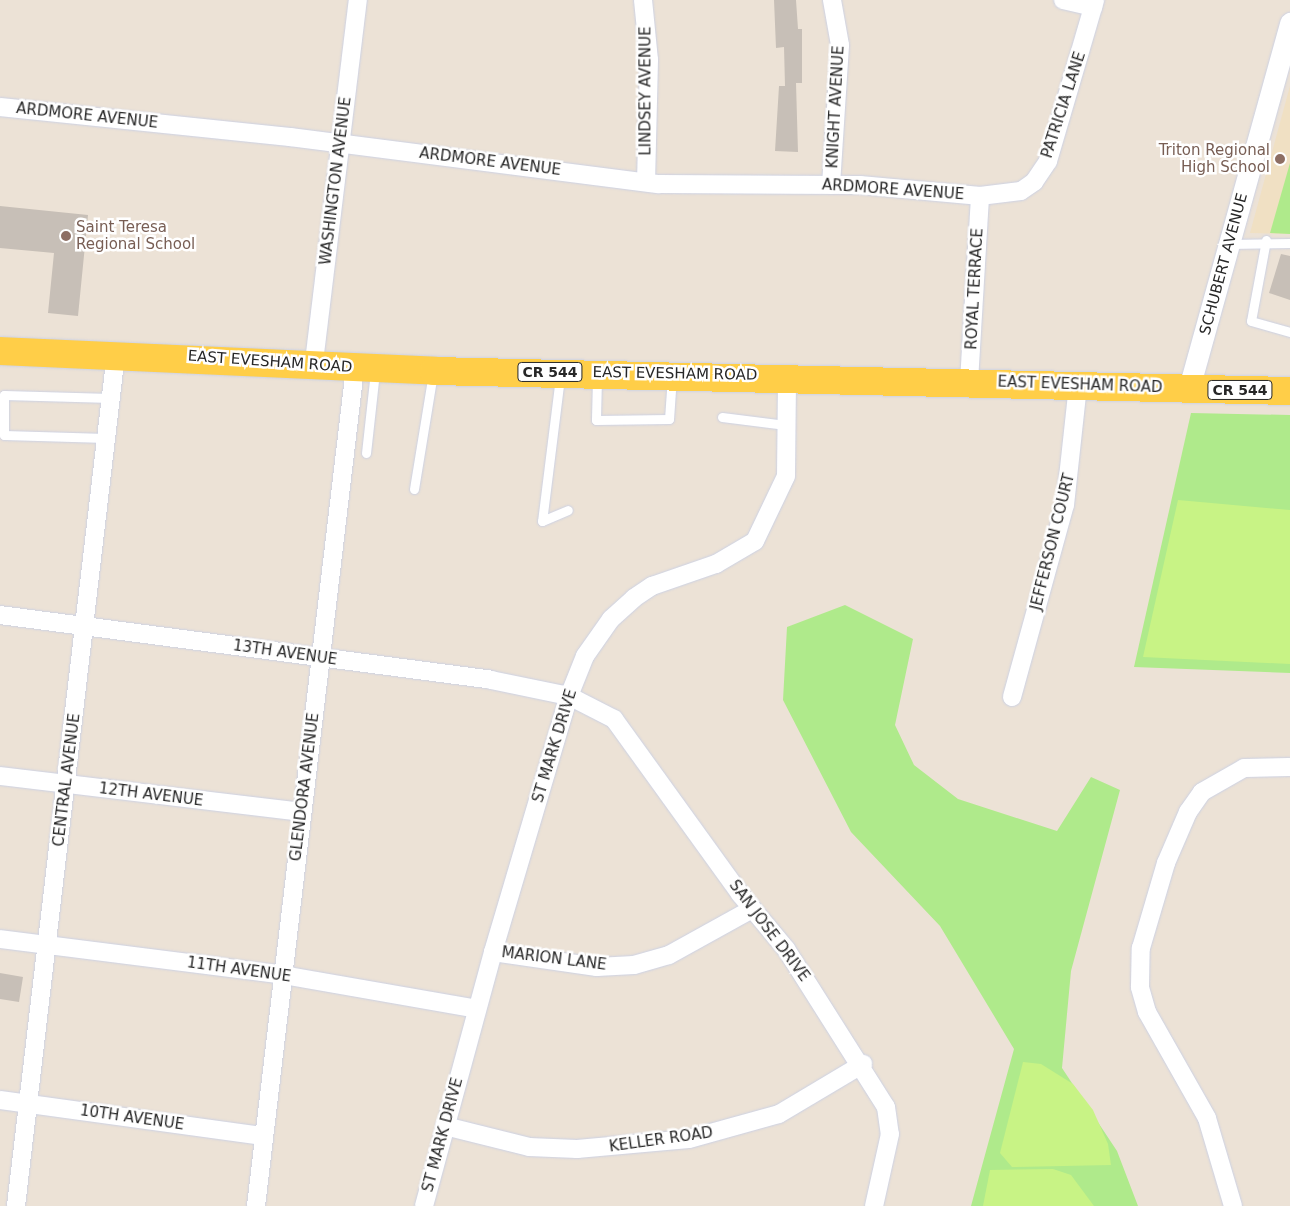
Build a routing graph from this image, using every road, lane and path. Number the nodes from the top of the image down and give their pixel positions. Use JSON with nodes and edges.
{"nodes":[{"id":1,"x":358,"y":0,"type":"edge"},
{"id":2,"x":642,"y":0,"type":"edge"},
{"id":3,"x":832,"y":0,"type":"edge"},
{"id":4,"x":1063,"y":0,"type":"edge"},
{"id":5,"x":1094,"y":4,"type":"edge"},
{"id":6,"x":1290,"y":23,"type":"edge"},
{"id":7,"x":0,"y":107,"type":"edge"},
{"id":8,"x":341,"y":143,"type":"junction"},
{"id":9,"x":646,"y":182,"type":"junction"},
{"id":10,"x":831,"y":185,"type":"junction"},
{"id":11,"x":980,"y":196,"type":"junction"},
{"id":12,"x":1266,"y":240,"type":"junction"},
{"id":13,"x":1290,"y":243,"type":"edge"},
{"id":14,"x":1229,"y":244,"type":"junction"},
{"id":15,"x":1290,"y":332,"type":"edge"},
{"id":16,"x":0,"y":351,"type":"edge"},
{"id":17,"x":116,"y":354,"type":"junction"},
{"id":18,"x":314,"y":362,"type":"junction"},
{"id":19,"x":365,"y":368,"type":"junction"},
{"id":20,"x":434,"y":371,"type":"junction"},
{"id":21,"x":561,"y":372,"type":"junction"},
{"id":22,"x":597,"y":372,"type":"junction"},
{"id":23,"x":672,"y":374,"type":"junction"},
{"id":24,"x":787,"y":376,"type":"junction"},
{"id":25,"x":969,"y":382,"type":"junction"},
{"id":26,"x":1078,"y":385,"type":"junction"},
{"id":27,"x":1189,"y":388,"type":"junction"},
{"id":28,"x":1290,"y":391,"type":"edge"},
{"id":29,"x":111,"y":398,"type":"junction"},
{"id":30,"x":722,"y":417,"type":"dead end"},
{"id":31,"x":786,"y":425,"type":"junction"},
{"id":32,"x":106,"y":438,"type":"junction"},
{"id":33,"x":366,"y":453,"type":"dead end"},
{"id":34,"x":414,"y":489,"type":"dead end"},
{"id":35,"x":568,"y":510,"type":"dead end"},
{"id":36,"x":0,"y":615,"type":"edge"},
{"id":37,"x":85,"y":626,"type":"junction"},
{"id":38,"x":320,"y":657,"type":"junction"},
{"id":39,"x":569,"y":696,"type":"junction"},
{"id":40,"x":1012,"y":697,"type":"dead end"},
{"id":41,"x":1290,"y":767,"type":"edge"},
{"id":42,"x":0,"y":776,"type":"edge"},
{"id":43,"x":67,"y":785,"type":"junction"},
{"id":44,"x":302,"y":812,"type":"junction"},
{"id":45,"x":752,"y":909,"type":"junction"},
{"id":46,"x":0,"y":939,"type":"edge"},
{"id":47,"x":48,"y":945,"type":"junction"},
{"id":48,"x":493,"y":952,"type":"junction"},
{"id":49,"x":283,"y":975,"type":"junction"},
{"id":50,"x":477,"y":1009,"type":"junction"},
{"id":51,"x":863,"y":1064,"type":"junction"},
{"id":52,"x":0,"y":1100,"type":"edge"},
{"id":53,"x":28,"y":1103,"type":"junction"},
{"id":54,"x":445,"y":1126,"type":"junction"},
{"id":55,"x":264,"y":1136,"type":"junction"},
{"id":56,"x":16,"y":1206,"type":"edge"},
{"id":57,"x":256,"y":1206,"type":"edge"},
{"id":58,"x":424,"y":1206,"type":"edge"},
{"id":59,"x":874,"y":1206,"type":"edge"},
{"id":60,"x":1233,"y":1206,"type":"edge"}],
"edges":[{"from":1,"to":8,"type":"street","name":"WASHINGTON AVENUE"},
{"from":2,"to":9,"type":"street","name":"LINDSEY AVENUE"},
{"from":3,"to":10,"type":"street","name":"KNIGHT AVENUE"},
{"from":4,"to":5,"type":"street"},
{"from":5,"to":11,"type":"street","name":"PATRICIA LANE"},
{"from":6,"to":14,"type":"street","name":"SCHUBERT AVENUE"},
{"from":7,"to":8,"type":"street","name":"ARDMORE AVENUE"},
{"from":8,"to":9,"type":"street","name":"ARDMORE AVENUE"},
{"from":8,"to":18,"type":"street","name":"WASHINGTON AVENUE"},
{"from":9,"to":10,"type":"street","name":"ARDMORE AVENUE"},
{"from":10,"to":11,"type":"street","name":"ARDMORE AVENUE"},
{"from":11,"to":25,"type":"street","name":"ROYAL TERRACE"},
{"from":12,"to":13,"type":"lane"},
{"from":12,"to":14,"type":"lane"},
{"from":12,"to":15,"type":"lane"},
{"from":14,"to":27,"type":"street","name":"SCHUBERT AVENUE"},
{"from":16,"to":17,"type":"main road","name":"EAST EVESHAM ROAD","number":"CR 544"},
{"from":17,"to":18,"type":"main road","name":"EAST EVESHAM ROAD","number":"CR 544"},
{"from":17,"to":29,"type":"street","name":"CENTRAL AVENUE"},
{"from":18,"to":19,"type":"main road","name":"EAST EVESHAM ROAD","number":"CR 544"},
{"from":19,"to":20,"type":"main road","name":"EAST EVESHAM ROAD","number":"CR 544"},
{"from":19,"to":33,"type":"lane"},
{"from":19,"to":38,"type":"street","name":"GLENDORA AVENUE"},
{"from":20,"to":21,"type":"main road","name":"EAST EVESHAM ROAD","number":"CR 544"},
{"from":20,"to":34,"type":"lane"},
{"from":21,"to":22,"type":"main road","name":"EAST EVESHAM ROAD","number":"CR 544"},
{"from":21,"to":35,"type":"lane"},
{"from":22,"to":23,"type":"main road","name":"EAST EVESHAM ROAD","number":"CR 544"},
{"from":22,"to":23,"type":"lane"},
{"from":23,"to":24,"type":"main road","name":"EAST EVESHAM ROAD","number":"CR 544"},
{"from":24,"to":25,"type":"main road","name":"EAST EVESHAM ROAD","number":"CR 544"},
{"from":24,"to":31,"type":"street","name":"ST MARK DRIVE"},
{"from":25,"to":26,"type":"main road","name":"EAST EVESHAM ROAD","number":"CR 544"},
{"from":26,"to":27,"type":"main road","name":"EAST EVESHAM ROAD","number":"CR 544"},
{"from":26,"to":40,"type":"street","name":"JEFFERSON COURT"},
{"from":27,"to":28,"type":"main road","name":"EAST EVESHAM ROAD","number":"CR 544"},
{"from":29,"to":32,"type":"street","name":"CENTRAL AVENUE"},
{"from":29,"to":32,"type":"lane"},
{"from":30,"to":31,"type":"lane"},
{"from":31,"to":39,"type":"street","name":"ST MARK DRIVE"},
{"from":32,"to":37,"type":"street","name":"CENTRAL AVENUE"},
{"from":36,"to":37,"type":"street","name":"13TH AVENUE"},
{"from":37,"to":38,"type":"street","name":"13TH AVENUE"},
{"from":37,"to":43,"type":"street","name":"CENTRAL AVENUE"},
{"from":38,"to":39,"type":"street","name":"13TH AVENUE"},
{"from":38,"to":44,"type":"street","name":"GLENDORA AVENUE"},
{"from":39,"to":45,"type":"street","name":"SAN JOSE DRIVE"},
{"from":39,"to":48,"type":"street","name":"ST MARK DRIVE"},
{"from":41,"to":60,"type":"street"},
{"from":42,"to":43,"type":"street","name":"12TH AVENUE"},
{"from":43,"to":44,"type":"street","name":"12TH AVENUE"},
{"from":43,"to":47,"type":"street","name":"CENTRAL AVENUE"},
{"from":44,"to":49,"type":"street","name":"GLENDORA AVENUE"},
{"from":45,"to":48,"type":"street","name":"MARION LANE"},
{"from":45,"to":51,"type":"street","name":"SAN JOSE DRIVE"},
{"from":46,"to":47,"type":"street","name":"11TH AVENUE"},
{"from":47,"to":49,"type":"street","name":"11TH AVENUE"},
{"from":47,"to":53,"type":"street","name":"CENTRAL AVENUE"},
{"from":48,"to":50,"type":"street","name":"ST MARK DRIVE"},
{"from":49,"to":50,"type":"street","name":"11TH AVENUE"},
{"from":49,"to":55,"type":"street","name":"GLENDORA AVENUE"},
{"from":50,"to":54,"type":"street","name":"ST MARK DRIVE"},
{"from":51,"to":54,"type":"street","name":"KELLER ROAD"},
{"from":51,"to":59,"type":"street","name":"SAN JOSE DRIVE"},
{"from":52,"to":53,"type":"street","name":"10TH AVENUE"},
{"from":53,"to":55,"type":"street","name":"10TH AVENUE"},
{"from":53,"to":56,"type":"street","name":"CENTRAL AVENUE"},
{"from":54,"to":58,"type":"street","name":"ST MARK DRIVE"},
{"from":55,"to":57,"type":"street","name":"GLENDORA AVENUE"}]}
